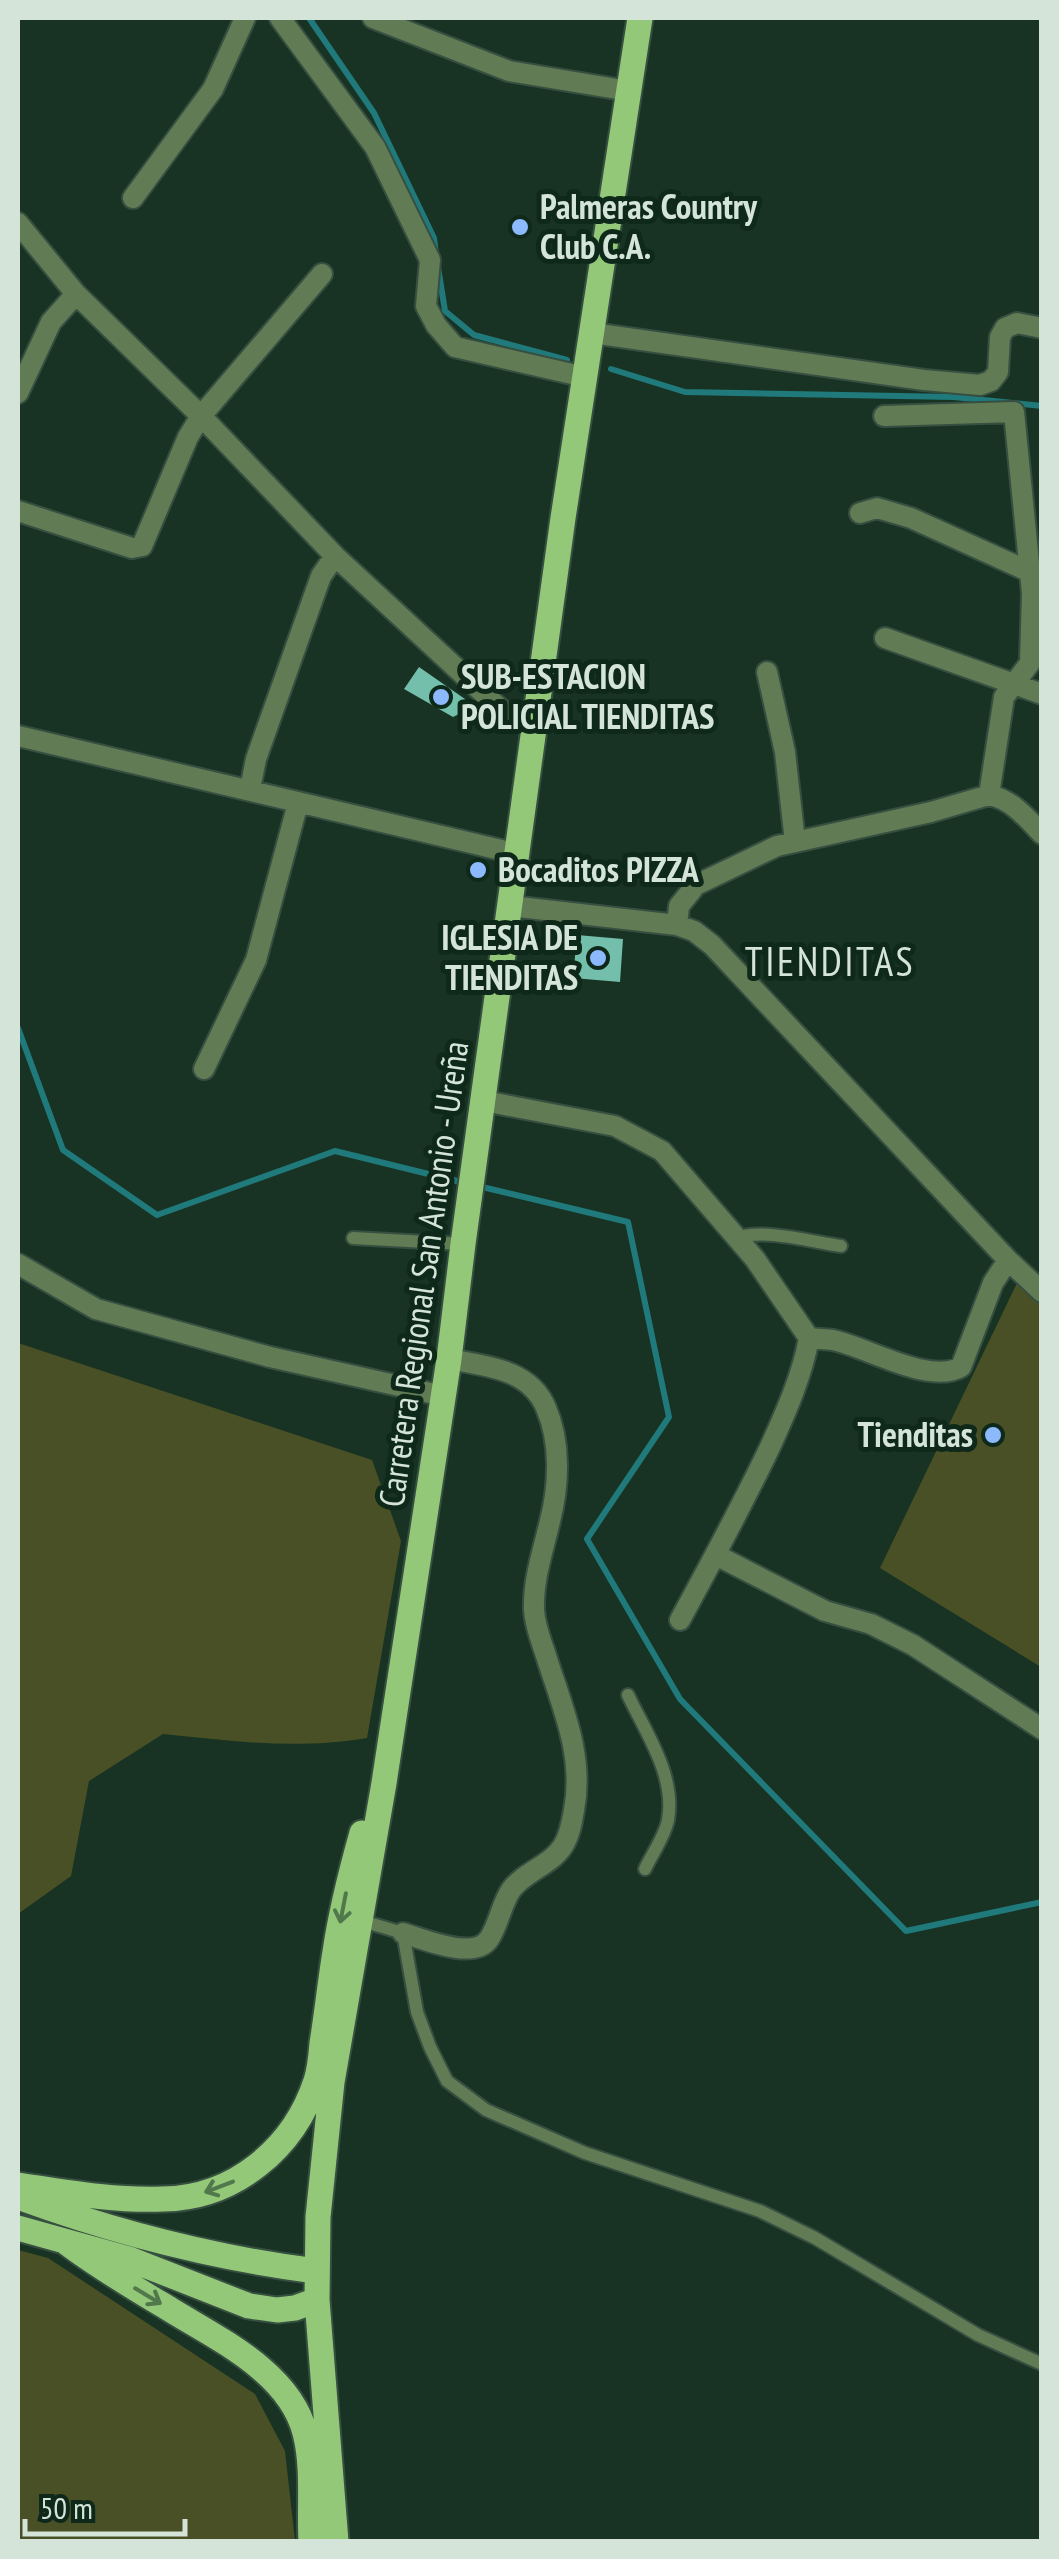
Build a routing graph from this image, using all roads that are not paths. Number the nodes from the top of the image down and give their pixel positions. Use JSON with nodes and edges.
{"nodes":[{"id":1,"x":245,"y":18,"type":"edge"},
{"id":2,"x":275,"y":18,"type":"edge"},
{"id":3,"x":373,"y":18,"type":"edge"},
{"id":4,"x":640,"y":18,"type":"edge"},
{"id":5,"x":629,"y":91,"type":"junction"},
{"id":6,"x":133,"y":198,"type":"dead end"},
{"id":7,"x":18,"y":224,"type":"edge"},
{"id":8,"x":322,"y":274,"type":"dead end"},
{"id":9,"x":76,"y":294,"type":"junction"},
{"id":10,"x":1042,"y":328,"type":"edge"},
{"id":11,"x":592,"y":333,"type":"junction"},
{"id":12,"x":585,"y":376,"type":"junction"},
{"id":13,"x":18,"y":394,"type":"edge"},
{"id":14,"x":201,"y":416,"type":"junction"},
{"id":15,"x":884,"y":416,"type":"dead end"},
{"id":16,"x":1031,"y":471,"type":"edge"},
{"id":17,"x":18,"y":511,"type":"edge"},
{"id":18,"x":860,"y":513,"type":"dead end"},
{"id":19,"x":335,"y":556,"type":"junction"},
{"id":20,"x":1035,"y":586,"type":"edge"},
{"id":21,"x":885,"y":638,"type":"dead end"},
{"id":22,"x":767,"y":672,"type":"dead end"},
{"id":23,"x":1016,"y":684,"type":"junction"},
{"id":24,"x":1042,"y":694,"type":"edge"},
{"id":25,"x":534,"y":727,"type":"junction"},
{"id":26,"x":18,"y":736,"type":"edge"},
{"id":27,"x":250,"y":790,"type":"junction"},
{"id":28,"x":989,"y":795,"type":"junction"},
{"id":29,"x":298,"y":802,"type":"junction"},
{"id":30,"x":1042,"y":834,"type":"edge"},
{"id":31,"x":795,"y":842,"type":"junction"},
{"id":32,"x":518,"y":854,"type":"junction"},
{"id":33,"x":510,"y":906,"type":"junction"},
{"id":34,"x":677,"y":925,"type":"junction"},
{"id":35,"x":204,"y":1069,"type":"dead end"},
{"id":36,"x":484,"y":1101,"type":"junction"},
{"id":37,"x":353,"y":1238,"type":"dead end"},
{"id":38,"x":736,"y":1238,"type":"junction"},
{"id":39,"x":463,"y":1244,"type":"junction"},
{"id":40,"x":841,"y":1246,"type":"dead end"},
{"id":41,"x":1008,"y":1260,"type":"junction"},
{"id":42,"x":18,"y":1264,"type":"edge"},
{"id":43,"x":1042,"y":1292,"type":"edge"},
{"id":44,"x":809,"y":1338,"type":"junction"},
{"id":45,"x":450,"y":1359,"type":"junction"},
{"id":46,"x":444,"y":1396,"type":"junction"},
{"id":47,"x":716,"y":1555,"type":"junction"},
{"id":48,"x":680,"y":1620,"type":"dead end"},
{"id":49,"x":628,"y":1696,"type":"dead end"},
{"id":50,"x":1042,"y":1729,"type":"edge"},
{"id":51,"x":384,"y":1783,"type":"junction"},
{"id":52,"x":644,"y":1869,"type":"dead end"},
{"id":53,"x":362,"y":1921,"type":"junction"},
{"id":54,"x":403,"y":1932,"type":"junction"},
{"id":55,"x":18,"y":2185,"type":"edge"},
{"id":56,"x":18,"y":2196,"type":"edge"},
{"id":57,"x":18,"y":2228,"type":"edge"},
{"id":58,"x":67,"y":2242,"type":"junction"},
{"id":59,"x":316,"y":2270,"type":"junction"},
{"id":60,"x":317,"y":2300,"type":"junction"},
{"id":61,"x":1042,"y":2364,"type":"edge"},
{"id":62,"x":311,"y":2542,"type":"edge"},
{"id":63,"x":336,"y":2542,"type":"edge"}],
"edges":[{"from":1,"to":6,"type":"street"},
{"from":2,"to":12,"type":"street"},
{"from":3,"to":5,"type":"street"},
{"from":4,"to":5,"type":"main road","name":"Carretera Regional San Antonio - Ureña"},
{"from":5,"to":11,"type":"main road","name":"Carretera Regional San Antonio - Ureña"},
{"from":7,"to":9,"type":"street"},
{"from":8,"to":14,"type":"street"},
{"from":9,"to":13,"type":"street"},
{"from":9,"to":14,"type":"street"},
{"from":10,"to":11,"type":"street"},
{"from":11,"to":12,"type":"main road","name":"Carretera Regional San Antonio - Ureña"},
{"from":12,"to":25,"type":"main road","name":"Carretera Regional San Antonio - Ureña"},
{"from":14,"to":17,"type":"street"},
{"from":14,"to":19,"type":"street"},
{"from":15,"to":16,"type":"street"},
{"from":16,"to":20,"type":"street"},
{"from":18,"to":20,"type":"street"},
{"from":19,"to":25,"type":"street"},
{"from":19,"to":27,"type":"street"},
{"from":20,"to":23,"type":"street"},
{"from":21,"to":23,"type":"street"},
{"from":22,"to":31,"type":"street"},
{"from":23,"to":24,"type":"street"},
{"from":23,"to":28,"type":"street"},
{"from":25,"to":32,"type":"main road","name":"Carretera Regional San Antonio - Ureña"},
{"from":26,"to":27,"type":"street"},
{"from":27,"to":29,"type":"street"},
{"from":28,"to":30,"type":"street"},
{"from":28,"to":31,"type":"street"},
{"from":29,"to":32,"type":"street"},
{"from":29,"to":35,"type":"street"},
{"from":31,"to":34,"type":"street"},
{"from":32,"to":33,"type":"main road","name":"Carretera Regional San Antonio - Ureña"},
{"from":33,"to":34,"type":"street"},
{"from":33,"to":36,"type":"main road","name":"Carretera Regional San Antonio - Ureña"},
{"from":34,"to":41,"type":"street"},
{"from":36,"to":38,"type":"street"},
{"from":36,"to":39,"type":"main road","name":"Carretera Regional San Antonio - Ureña"},
{"from":37,"to":39,"type":"lane"},
{"from":38,"to":40,"type":"lane"},
{"from":38,"to":44,"type":"street"},
{"from":39,"to":45,"type":"main road","name":"Carretera Regional San Antonio - Ureña"},
{"from":41,"to":43,"type":"street"},
{"from":41,"to":44,"type":"street"},
{"from":42,"to":46,"type":"street"},
{"from":44,"to":47,"type":"street"},
{"from":45,"to":46,"type":"main road","name":"Carretera Regional San Antonio - Ureña"},
{"from":45,"to":54,"type":"street"},
{"from":46,"to":51,"type":"main road","name":"Carretera Regional San Antonio - Ureña"},
{"from":47,"to":48,"type":"street"},
{"from":47,"to":50,"type":"street"},
{"from":49,"to":52,"type":"lane"},
{"from":51,"to":53,"type":"main road","name":"Carretera Regional San Antonio - Ureña"},
{"from":51,"to":55,"type":"main road","one_way":true},
{"from":53,"to":54,"type":"lane"},
{"from":53,"to":59,"type":"main road","name":"Carretera Regional San Antonio - Ureña"},
{"from":54,"to":61,"type":"lane"},
{"from":56,"to":59,"type":"main road"},
{"from":57,"to":58,"type":"main road"},
{"from":58,"to":60,"type":"main road"},
{"from":58,"to":62,"type":"main road","one_way":true},
{"from":59,"to":60,"type":"main road","name":"Carretera Regional San Antonio - Ureña"},
{"from":60,"to":63,"type":"main road","name":"Carretera Regional San Antonio - Ureña"}]}
